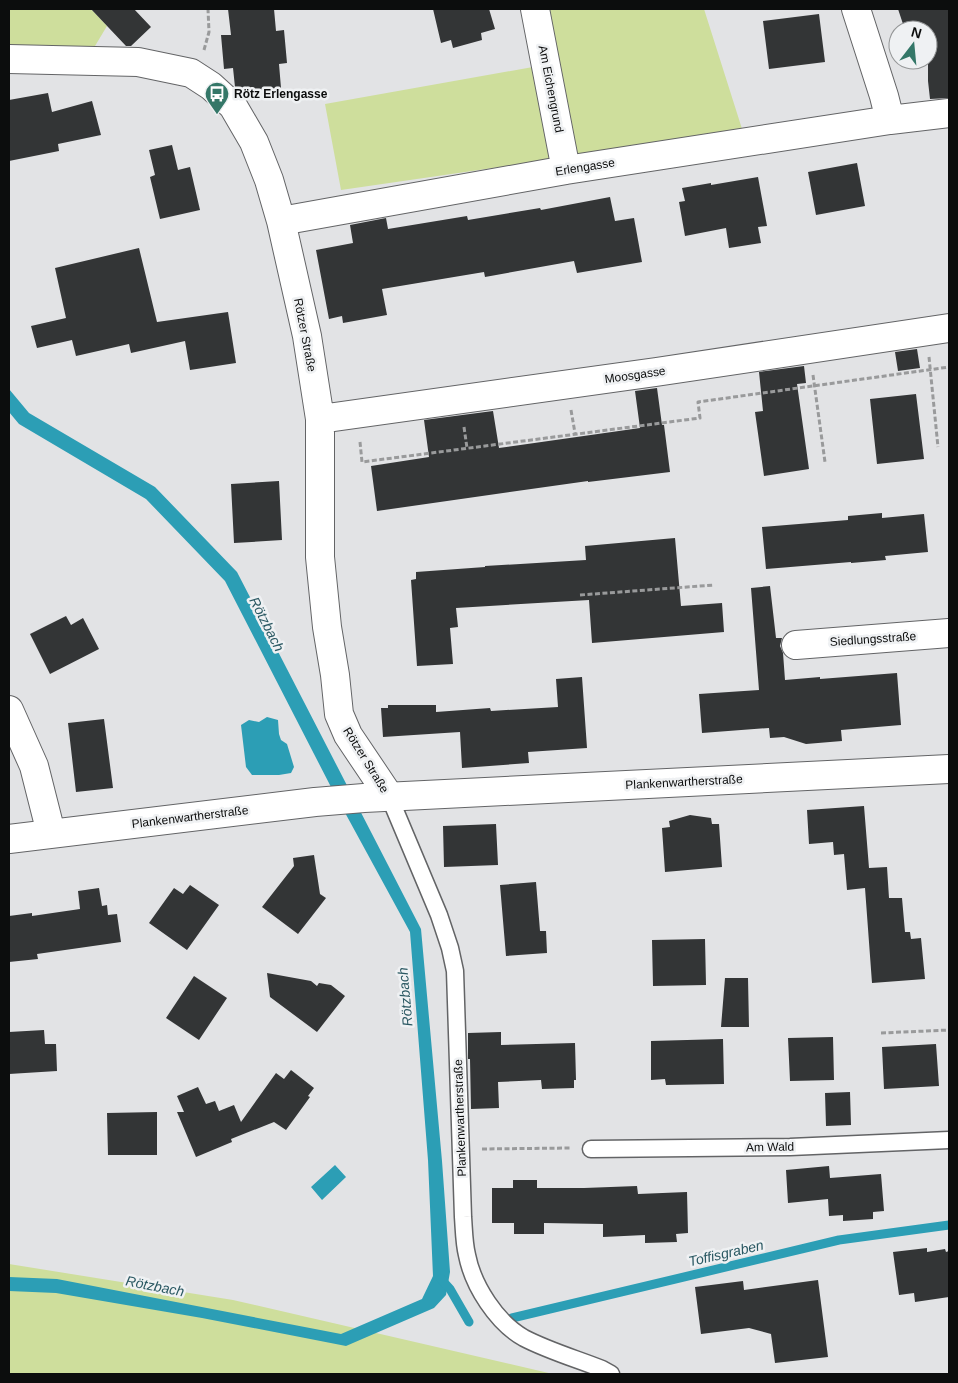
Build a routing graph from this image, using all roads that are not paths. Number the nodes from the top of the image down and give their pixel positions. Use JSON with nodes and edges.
{"nodes":[{"id":1,"x":535,"y":9,"type":"edge"},
{"id":2,"x":856,"y":9,"type":"edge"},
{"id":3,"x":9,"y":59,"type":"edge"},
{"id":4,"x":949,"y":113,"type":"edge"},
{"id":5,"x":890,"y":120,"type":"junction"},
{"id":6,"x":566,"y":170,"type":"junction"},
{"id":7,"x":281,"y":221,"type":"junction"},
{"id":8,"x":938,"y":330,"type":"edge"},
{"id":9,"x":320,"y":419,"type":"junction"},
{"id":10,"x":949,"y":634,"type":"edge"},
{"id":11,"x":796,"y":645,"type":"dead end"},
{"id":12,"x":9,"y":710,"type":"edge"},
{"id":13,"x":949,"y":769,"type":"edge"},
{"id":14,"x":377,"y":797,"type":"junction"},
{"id":15,"x":51,"y":834,"type":"junction"},
{"id":16,"x":9,"y":840,"type":"edge"},
{"id":17,"x":949,"y":1140,"type":"edge"},
{"id":18,"x":591,"y":1149,"type":"road end"},
{"id":19,"x":611,"y":1374,"type":"edge"}],
"edges":[{"from":1,"to":6,"type":"street","name":"Am Eichengrund"},
{"from":2,"to":5,"type":"street"},
{"from":3,"to":7,"type":"street","name":"Rötzer Straße"},
{"from":4,"to":5,"type":"street","name":"Erlengasse"},
{"from":5,"to":6,"type":"street","name":"Erlengasse"},
{"from":6,"to":7,"type":"street","name":"Erlengasse"},
{"from":7,"to":9,"type":"street","name":"Rötzer Straße"},
{"from":8,"to":9,"type":"street","name":"Moosgasse"},
{"from":9,"to":14,"type":"street","name":"Rötzer Straße"},
{"from":10,"to":11,"type":"street","name":"Siedlungsstraße"},
{"from":12,"to":15,"type":"street"},
{"from":13,"to":14,"type":"street","name":"Plankenwartherstraße"},
{"from":14,"to":15,"type":"street","name":"Plankenwartherstraße"},
{"from":14,"to":19,"type":"lane","name":"Plankenwartherstraße"},
{"from":15,"to":16,"type":"street","name":"Plankenwartherstraße"},
{"from":17,"to":18,"type":"lane","name":"Am Wald"}]}
